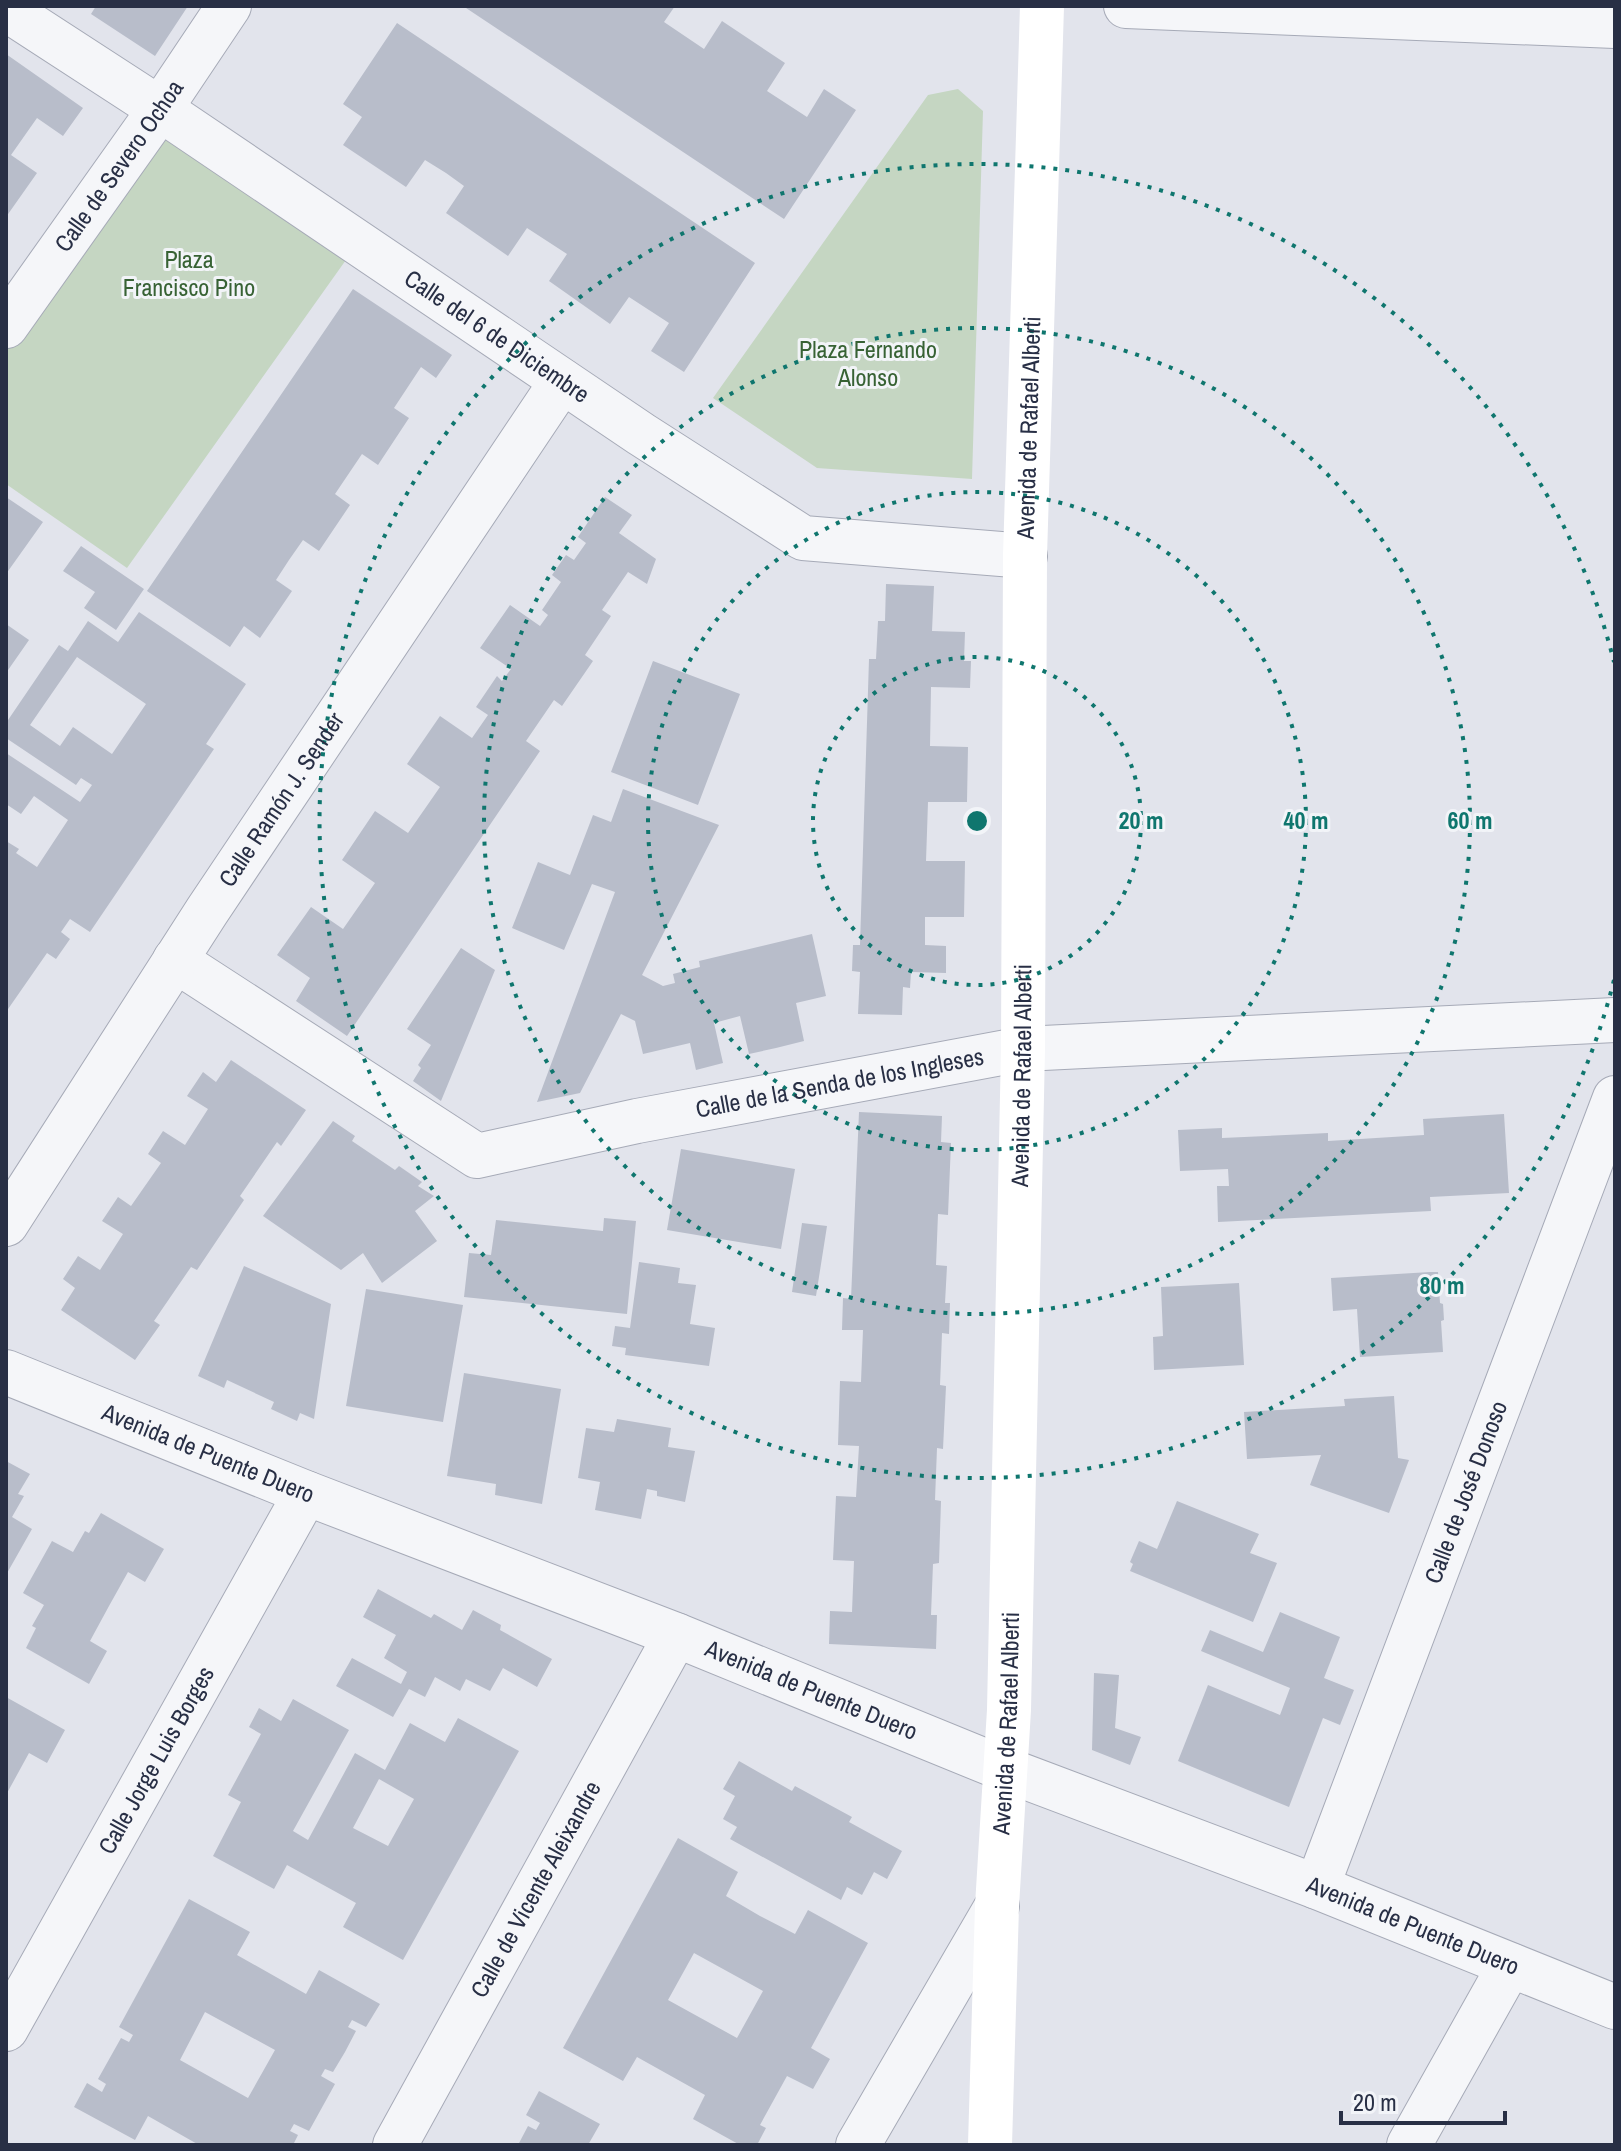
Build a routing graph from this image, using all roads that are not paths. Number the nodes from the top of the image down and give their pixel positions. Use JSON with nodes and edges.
{"nodes":[{"id":1,"x":229,"y":6,"type":"edge"},
{"id":2,"x":1042,"y":6,"type":"edge"},
{"id":3,"x":1126,"y":6,"type":"edge"},
{"id":4,"x":6,"y":9,"type":"edge"},
{"id":5,"x":1615,"y":26,"type":"edge"},
{"id":6,"x":160,"y":109,"type":"junction"},
{"id":7,"x":6,"y":326,"type":"edge"},
{"id":8,"x":562,"y":381,"type":"junction"},
{"id":9,"x":1025,"y":556,"type":"junction"},
{"id":10,"x":175,"y":960,"type":"junction"},
{"id":11,"x":1615,"y":1020,"type":"edge"},
{"id":12,"x":1023,"y":1049,"type":"junction"},
{"id":13,"x":1615,"y":1098,"type":"edge"},
{"id":14,"x":6,"y":1224,"type":"edge"},
{"id":15,"x":6,"y":1372,"type":"edge"},
{"id":16,"x":306,"y":1493,"type":"junction"},
{"id":17,"x":676,"y":1635,"type":"junction"},
{"id":18,"x":1007,"y":1770,"type":"junction"},
{"id":19,"x":1317,"y":1887,"type":"junction"},
{"id":20,"x":997,"y":1906,"type":"junction"},
{"id":21,"x":1510,"y":1965,"type":"junction"},
{"id":22,"x":1615,"y":2007,"type":"edge"},
{"id":23,"x":6,"y":2029,"type":"edge"},
{"id":24,"x":395,"y":2145,"type":"edge"},
{"id":25,"x":858,"y":2145,"type":"edge"},
{"id":26,"x":990,"y":2145,"type":"edge"},
{"id":27,"x":1409,"y":2145,"type":"edge"}],
"edges":[{"from":1,"to":6,"type":"street","name":"Calle de Severo Ochoa"},
{"from":2,"to":9,"type":"street","name":"Avenida de Rafael Alberti"},
{"from":3,"to":5,"type":"street"},
{"from":4,"to":6,"type":"street","name":"Calle del 6 de Diciembre"},
{"from":6,"to":7,"type":"street","name":"Calle de Severo Ochoa"},
{"from":6,"to":8,"type":"street","name":"Calle del 6 de Diciembre"},
{"from":8,"to":9,"type":"street","name":"Calle del 6 de Diciembre"},
{"from":8,"to":10,"type":"street","name":"Calle Ramón J. Sender"},
{"from":9,"to":12,"type":"street","name":"Avenida de Rafael Alberti"},
{"from":10,"to":12,"type":"street","name":"Calle de la Senda de los Ingleses"},
{"from":10,"to":14,"type":"street","name":"Calle Ramón J. Sender"},
{"from":11,"to":12,"type":"street","name":"Calle de la Senda de los Ingleses"},
{"from":12,"to":18,"type":"street","name":"Avenida de Rafael Alberti"},
{"from":13,"to":19,"type":"street","name":"Calle de José Donoso"},
{"from":15,"to":16,"type":"street","name":"Avenida de Puente Duero"},
{"from":16,"to":17,"type":"street","name":"Avenida de Puente Duero"},
{"from":16,"to":23,"type":"street","name":"Calle Jorge Luis Borges"},
{"from":17,"to":18,"type":"street","name":"Avenida de Puente Duero"},
{"from":17,"to":24,"type":"street","name":"Calle de Vicente Aleixandre"},
{"from":18,"to":19,"type":"street","name":"Avenida de Puente Duero"},
{"from":18,"to":20,"type":"street","name":"Avenida de Rafael Alberti"},
{"from":19,"to":21,"type":"street","name":"Avenida de Puente Duero"},
{"from":20,"to":25,"type":"street"},
{"from":20,"to":26,"type":"street","name":"Avenida de Rafael Alberti"},
{"from":21,"to":22,"type":"street","name":"Avenida de Puente Duero"},
{"from":21,"to":27,"type":"street"}]}
